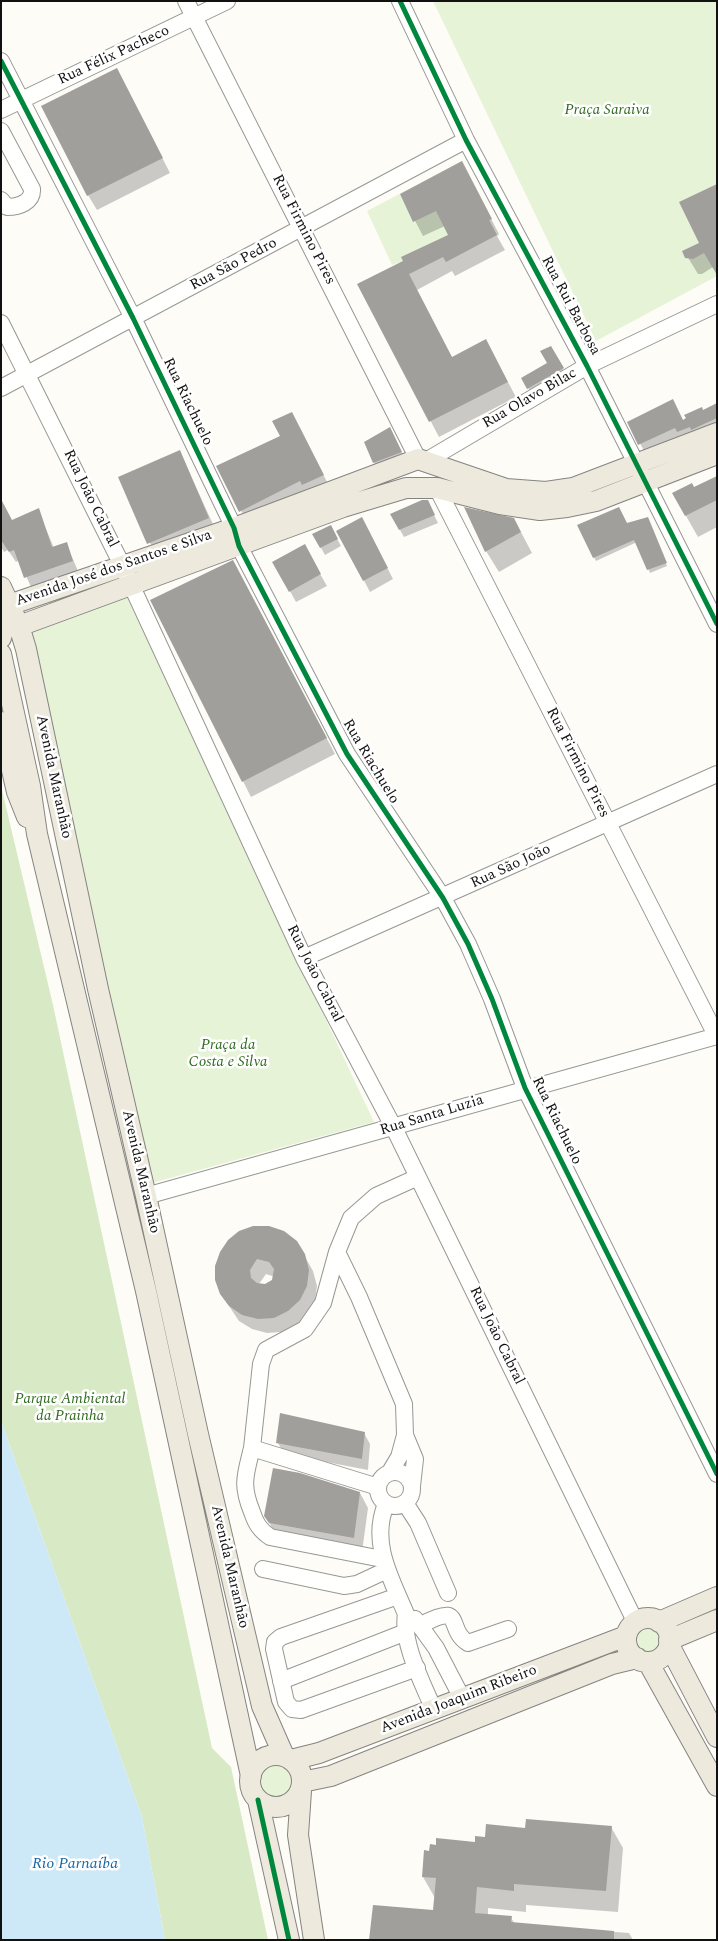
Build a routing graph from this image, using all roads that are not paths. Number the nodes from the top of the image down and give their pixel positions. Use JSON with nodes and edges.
{"nodes":[{"id":1,"x":186,"y":1,"type":"edge"},
{"id":2,"x":227,"y":1,"type":"edge"},
{"id":3,"x":400,"y":1,"type":"edge"},
{"id":4,"x":194,"y":18,"type":"junction"},
{"id":5,"x":1,"y":62,"type":"edge"},
{"id":6,"x":22,"y":99,"type":"junction"},
{"id":7,"x":1,"y":110,"type":"edge"},
{"id":8,"x":1,"y":131,"type":"edge"},
{"id":9,"x":466,"y":140,"type":"junction"},
{"id":10,"x":1,"y":200,"type":"edge"},
{"id":11,"x":303,"y":229,"type":"junction"},
{"id":12,"x":717,"y":304,"type":"edge"},
{"id":13,"x":133,"y":318,"type":"junction"},
{"id":14,"x":1,"y":323,"type":"edge"},
{"id":15,"x":587,"y":366,"type":"junction"},
{"id":16,"x":28,"y":374,"type":"junction"},
{"id":17,"x":1,"y":388,"type":"edge"},
{"id":18,"x":717,"y":433,"type":"edge"},
{"id":19,"x":717,"y":454,"type":"edge"},
{"id":20,"x":422,"y":460,"type":"junction"},
{"id":21,"x":640,"y":473,"type":"junction"},
{"id":22,"x":438,"y":488,"type":"junction"},
{"id":23,"x":236,"y":537,"type":"junction"},
{"id":24,"x":122,"y":565,"type":"junction"},
{"id":25,"x":130,"y":586,"type":"junction"},
{"id":26,"x":6,"y":616,"type":"edge"},
{"id":27,"x":717,"y":624,"type":"edge"},
{"id":28,"x":1,"y":654,"type":"edge"},
{"id":29,"x":1,"y":722,"type":"edge"},
{"id":30,"x":717,"y":774,"type":"edge"},
{"id":31,"x":607,"y":822,"type":"junction"},
{"id":32,"x":37,"y":834,"type":"junction"},
{"id":33,"x":443,"y":898,"type":"junction"},
{"id":34,"x":304,"y":958,"type":"junction"},
{"id":35,"x":717,"y":1036,"type":"edge"},
{"id":36,"x":526,"y":1088,"type":"junction"},
{"id":37,"x":394,"y":1128,"type":"junction"},
{"id":38,"x":418,"y":1177,"type":"junction"},
{"id":39,"x":146,"y":1196,"type":"junction"},
{"id":40,"x":337,"y":1252,"type":"junction"},
{"id":41,"x":405,"y":1435,"type":"junction"},
{"id":42,"x":252,"y":1448,"type":"junction"},
{"id":43,"x":390,"y":1472,"type":"junction"},
{"id":44,"x":717,"y":1474,"type":"edge"},
{"id":45,"x":412,"y":1486,"type":"junction"},
{"id":46,"x":378,"y":1487,"type":"junction"},
{"id":47,"x":405,"y":1503,"type":"junction"},
{"id":48,"x":386,"y":1504,"type":"junction"},
{"id":49,"x":385,"y":1564,"type":"junction"},
{"id":50,"x":262,"y":1569,"type":"dead end"},
{"id":51,"x":344,"y":1586,"type":"junction"},
{"id":52,"x":448,"y":1592,"type":"dead end"},
{"id":53,"x":398,"y":1596,"type":"junction"},
{"id":54,"x":717,"y":1597,"type":"edge"},
{"id":55,"x":360,"y":1609,"type":"junction"},
{"id":56,"x":717,"y":1620,"type":"edge"},
{"id":57,"x":659,"y":1622,"type":"junction"},
{"id":58,"x":414,"y":1629,"type":"junction"},
{"id":59,"x":508,"y":1629,"type":"dead end"},
{"id":60,"x":630,"y":1629,"type":"junction"},
{"id":61,"x":669,"y":1643,"type":"junction"},
{"id":62,"x":642,"y":1660,"type":"junction"},
{"id":63,"x":417,"y":1668,"type":"junction"},
{"id":64,"x":281,"y":1680,"type":"junction"},
{"id":65,"x":462,"y":1698,"type":"junction"},
{"id":66,"x":434,"y":1710,"type":"junction"},
{"id":67,"x":717,"y":1737,"type":"edge"},
{"id":68,"x":288,"y":1758,"type":"junction"},
{"id":69,"x":251,"y":1776,"type":"junction"},
{"id":70,"x":302,"y":1786,"type":"junction"},
{"id":71,"x":717,"y":1786,"type":"edge"},
{"id":72,"x":258,"y":1800,"type":"junction"},
{"id":73,"x":289,"y":1940,"type":"edge"},
{"id":74,"x":314,"y":1940,"type":"edge"}],
"edges":[{"from":1,"to":4,"type":"street","name":"Rua Firmino Pires"},
{"from":2,"to":4,"type":"street","name":"Rua Félix Pacheco"},
{"from":3,"to":9,"type":"street","name":"Rua Rui Barbosa"},
{"from":4,"to":6,"type":"street","name":"Rua Félix Pacheco"},
{"from":4,"to":11,"type":"street","name":"Rua Firmino Pires"},
{"from":5,"to":6,"type":"street","name":"Rua Riachuelo"},
{"from":6,"to":7,"type":"street","name":"Rua Félix Pacheco"},
{"from":6,"to":13,"type":"street","name":"Rua Riachuelo"},
{"from":8,"to":10,"type":"street"},
{"from":9,"to":11,"type":"street","name":"Rua São Pedro"},
{"from":9,"to":15,"type":"street","name":"Rua Rui Barbosa"},
{"from":11,"to":13,"type":"street","name":"Rua São Pedro"},
{"from":11,"to":20,"type":"street","name":"Rua Firmino Pires"},
{"from":12,"to":15,"type":"street","name":"Rua Olavo Bilac"},
{"from":13,"to":16,"type":"street","name":"Rua São Pedro"},
{"from":13,"to":23,"type":"street","name":"Rua Riachuelo"},
{"from":14,"to":16,"type":"street","name":"Rua João Cabral"},
{"from":15,"to":20,"type":"street","name":"Rua Olavo Bilac"},
{"from":15,"to":21,"type":"street","name":"Rua Rui Barbosa"},
{"from":16,"to":17,"type":"street","name":"Rua São Pedro"},
{"from":16,"to":24,"type":"street","name":"Rua João Cabral"},
{"from":18,"to":21,"type":"main road","name":"Avenida José dos Santos e Silva"},
{"from":19,"to":21,"type":"main road","name":"Avenida José dos Santos e Silva"},
{"from":20,"to":21,"type":"main road","name":"Avenida José dos Santos e Silva"},
{"from":20,"to":23,"type":"main road","name":"Avenida José dos Santos e Silva"},
{"from":21,"to":22,"type":"main road","name":"Avenida José dos Santos e Silva"},
{"from":21,"to":27,"type":"street","name":"Rua Rui Barbosa"},
{"from":22,"to":23,"type":"main road","name":"Avenida José dos Santos e Silva"},
{"from":22,"to":31,"type":"street","name":"Rua Firmino Pires"},
{"from":23,"to":24,"type":"main road","name":"Avenida José dos Santos e Silva"},
{"from":23,"to":25,"type":"main road","name":"Avenida José dos Santos e Silva"},
{"from":23,"to":33,"type":"street","name":"Rua Riachuelo"},
{"from":24,"to":25,"type":"street","name":"Rua João Cabral"},
{"from":24,"to":26,"type":"main road","name":"Avenida José dos Santos e Silva"},
{"from":25,"to":26,"type":"main road","name":"Avenida José dos Santos e Silva"},
{"from":25,"to":34,"type":"street","name":"Rua João Cabral"},
{"from":26,"to":39,"type":"main road","name":"Avenida Maranhão"},
{"from":28,"to":32,"type":"main road","name":"Avenida Maranhão"},
{"from":29,"to":32,"type":"main road"},
{"from":30,"to":31,"type":"street","name":"Rua São João"},
{"from":31,"to":33,"type":"street","name":"Rua São João"},
{"from":31,"to":35,"type":"street","name":"Rua Firmino Pires"},
{"from":32,"to":69,"type":"main road","name":"Avenida Maranhão"},
{"from":33,"to":34,"type":"street","name":"Rua São João"},
{"from":33,"to":36,"type":"street","name":"Rua Riachuelo"},
{"from":34,"to":37,"type":"street","name":"Rua João Cabral"},
{"from":35,"to":36,"type":"street","name":"Rua Santa Luzia"},
{"from":36,"to":37,"type":"street","name":"Rua Santa Luzia"},
{"from":36,"to":44,"type":"street","name":"Rua Riachuelo"},
{"from":37,"to":38,"type":"street","name":"Rua João Cabral"},
{"from":37,"to":39,"type":"street","name":"Rua Santa Luzia"},
{"from":38,"to":40,"type":"street"},
{"from":38,"to":60,"type":"street","name":"Rua João Cabral"},
{"from":39,"to":68,"type":"main road","name":"Avenida Maranhão"},
{"from":40,"to":41,"type":"street"},
{"from":40,"to":42,"type":"street"},
{"from":41,"to":43,"type":"street"},
{"from":41,"to":45,"type":"street"},
{"from":42,"to":46,"type":"street"},
{"from":42,"to":49,"type":"street"},
{"from":43,"to":45,"type":"street"},
{"from":43,"to":46,"type":"street"},
{"from":45,"to":47,"type":"street"},
{"from":46,"to":48,"type":"street"},
{"from":47,"to":48,"type":"street"},
{"from":47,"to":52,"type":"street"},
{"from":48,"to":49,"type":"street"},
{"from":49,"to":51,"type":"street"},
{"from":49,"to":53,"type":"street"},
{"from":50,"to":51,"type":"street"},
{"from":51,"to":55,"type":"street"},
{"from":53,"to":55,"type":"street"},
{"from":53,"to":58,"type":"street"},
{"from":54,"to":57,"type":"main road"},
{"from":55,"to":64,"type":"street"},
{"from":56,"to":61,"type":"main road"},
{"from":57,"to":60,"type":"main road"},
{"from":57,"to":61,"type":"main road"},
{"from":58,"to":59,"type":"street"},
{"from":58,"to":63,"type":"street"},
{"from":58,"to":64,"type":"street"},
{"from":58,"to":65,"type":"street"},
{"from":60,"to":62,"type":"main road"},
{"from":60,"to":65,"type":"main road","name":"Avenida Joaquim Ribeiro"},
{"from":61,"to":62,"type":"main road"},
{"from":61,"to":67,"type":"main road"},
{"from":62,"to":70,"type":"main road","name":"Avenida Joaquim Ribeiro"},
{"from":62,"to":71,"type":"main road"},
{"from":63,"to":64,"type":"street"},
{"from":63,"to":66,"type":"street"},
{"from":65,"to":66,"type":"main road","name":"Avenida Joaquim Ribeiro"},
{"from":66,"to":68,"type":"main road","name":"Avenida Joaquim Ribeiro"},
{"from":68,"to":69,"type":"main road"},
{"from":68,"to":70,"type":"main road"},
{"from":69,"to":72,"type":"main road"},
{"from":70,"to":72,"type":"main road"},
{"from":70,"to":74,"type":"main road"},
{"from":72,"to":73,"type":"main road"}]}
